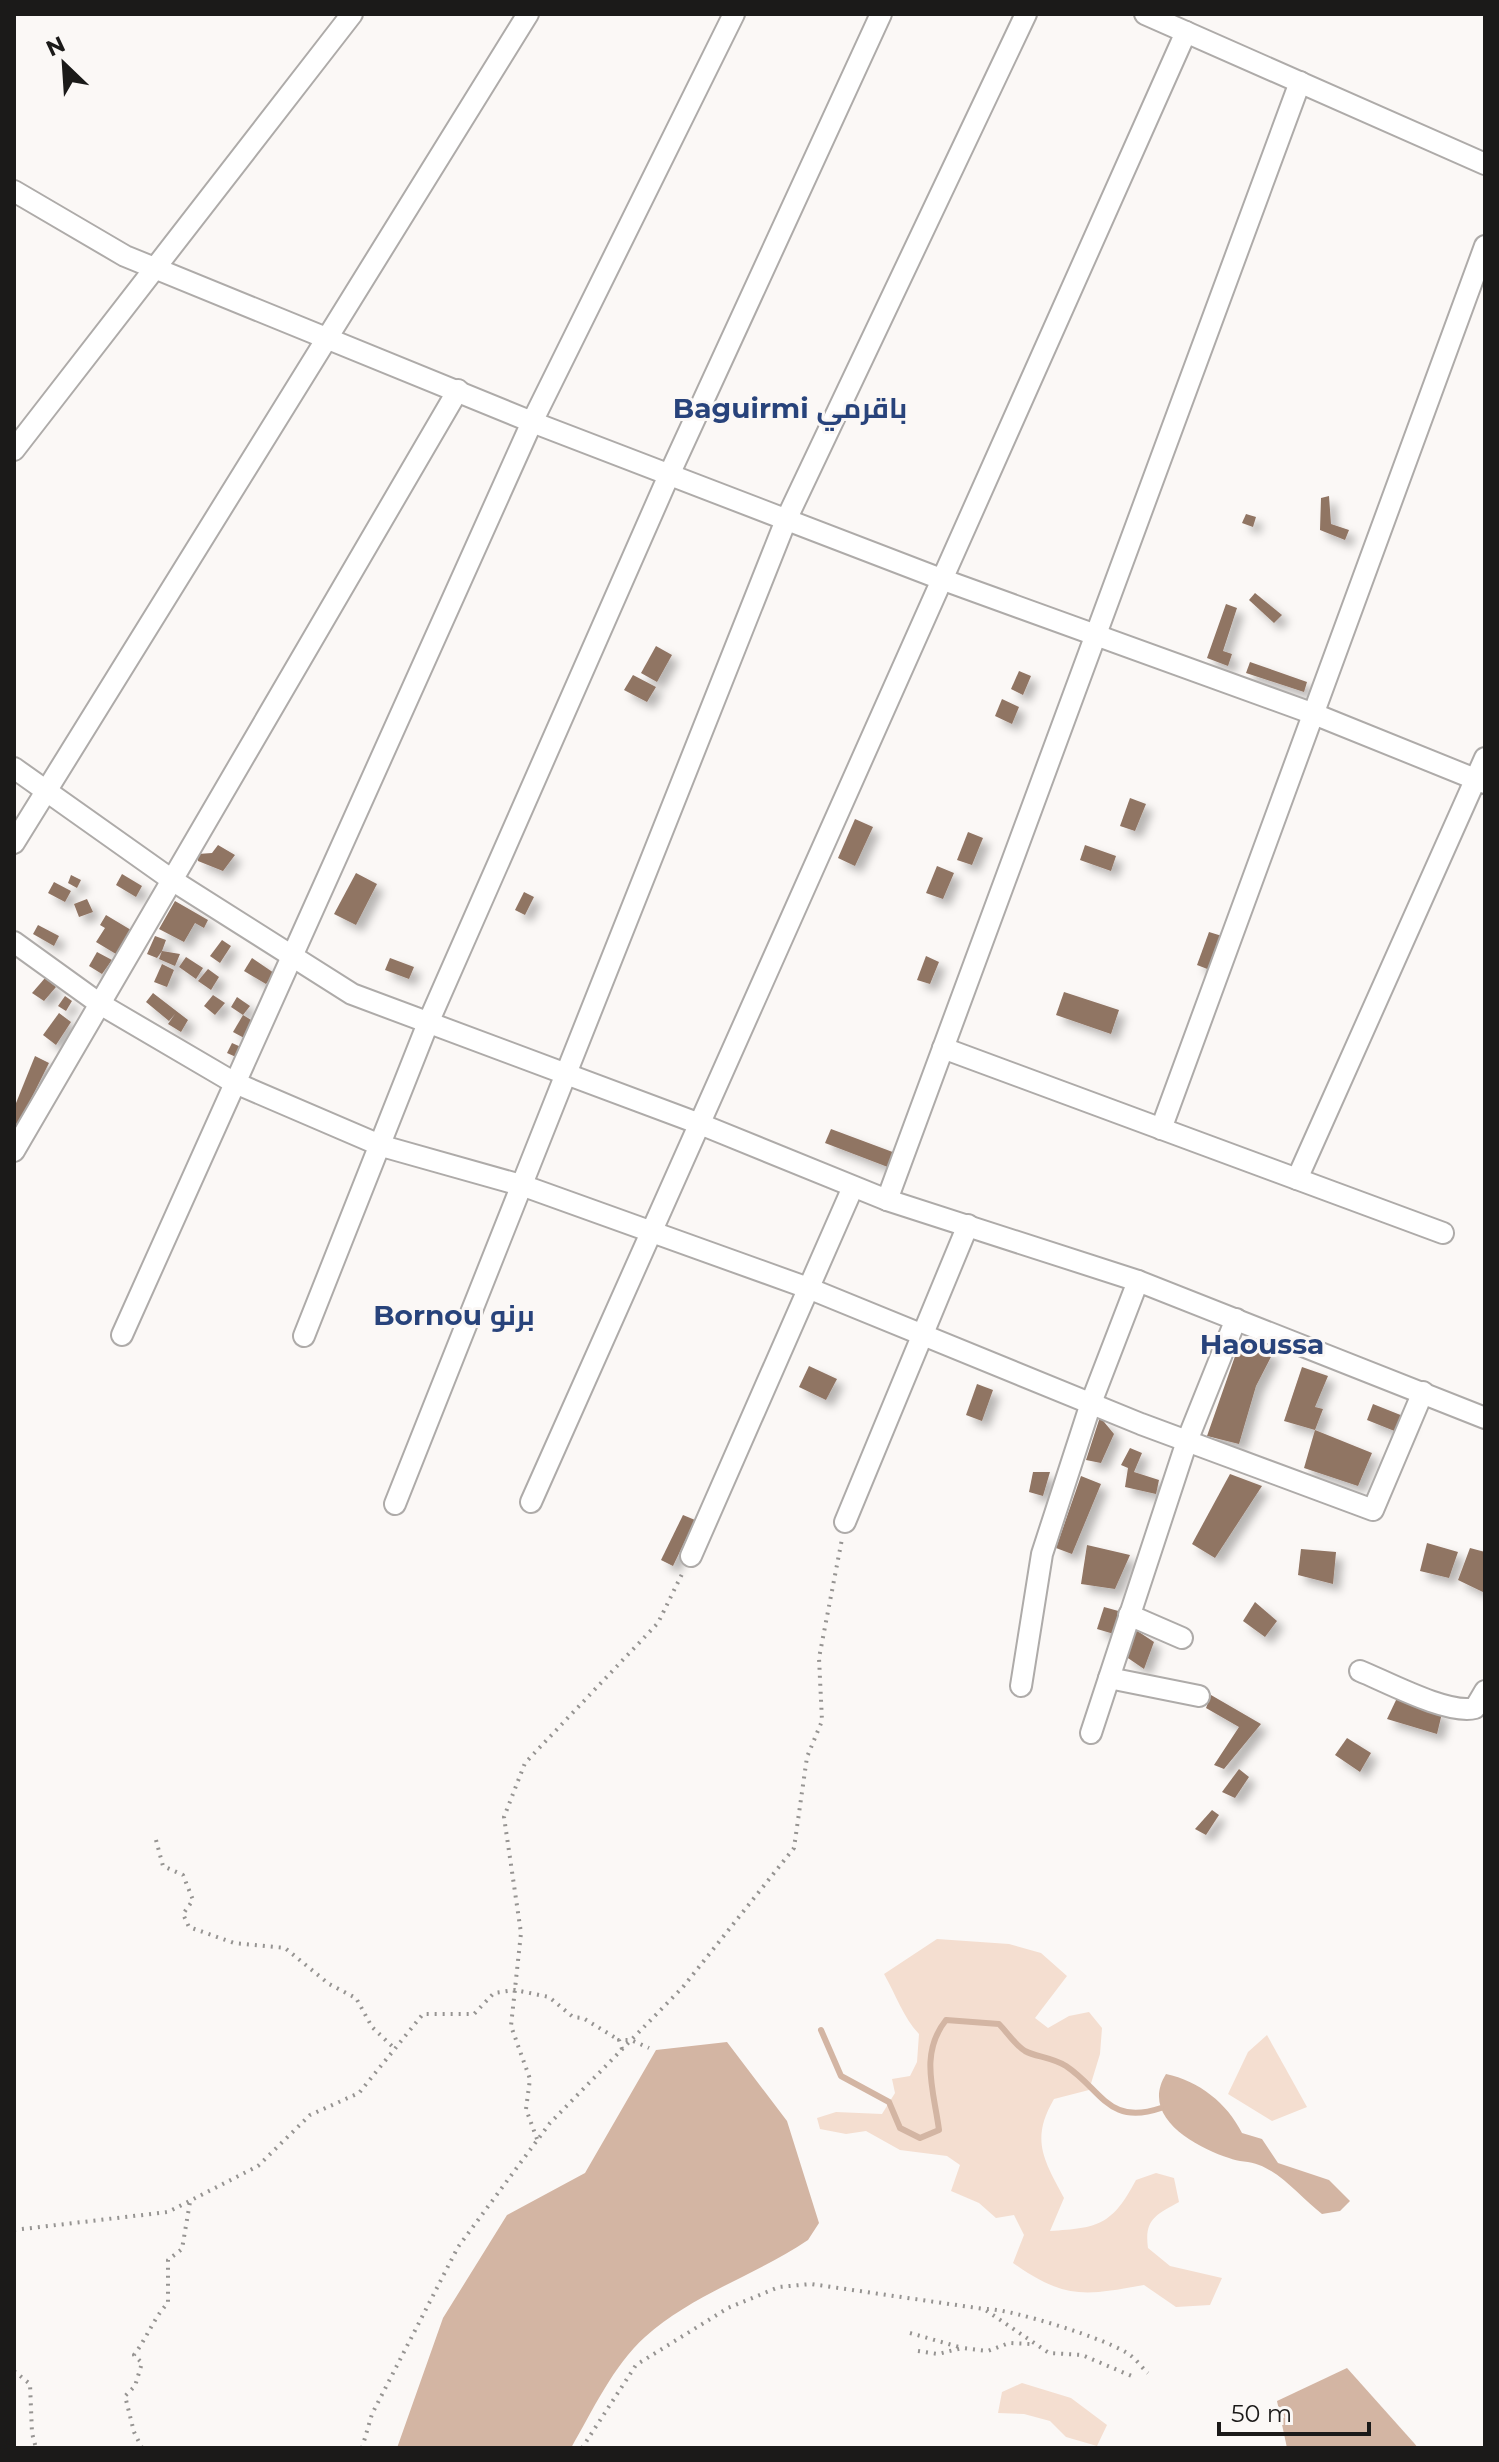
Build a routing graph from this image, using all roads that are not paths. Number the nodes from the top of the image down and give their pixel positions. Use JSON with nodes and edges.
{"nodes":[{"id":1,"x":352,"y":14,"type":"edge"},
{"id":2,"x":528,"y":14,"type":"edge"},
{"id":3,"x":734,"y":14,"type":"edge"},
{"id":4,"x":881,"y":14,"type":"edge"},
{"id":5,"x":1026,"y":14,"type":"edge"},
{"id":6,"x":1145,"y":14,"type":"edge"},
{"id":7,"x":1186,"y":32,"type":"junction"},
{"id":8,"x":1300,"y":82,"type":"junction"},
{"id":9,"x":1485,"y":164,"type":"edge"},
{"id":10,"x":14,"y":191,"type":"edge"},
{"id":11,"x":1485,"y":246,"type":"edge"},
{"id":12,"x":154,"y":269,"type":"junction"},
{"id":13,"x":328,"y":338,"type":"junction"},
{"id":14,"x":458,"y":390,"type":"junction"},
{"id":15,"x":532,"y":422,"type":"junction"},
{"id":16,"x":14,"y":450,"type":"edge"},
{"id":17,"x":669,"y":475,"type":"junction"},
{"id":18,"x":786,"y":520,"type":"junction"},
{"id":19,"x":941,"y":579,"type":"junction"},
{"id":20,"x":1096,"y":635,"type":"junction"},
{"id":21,"x":1314,"y":714,"type":"junction"},
{"id":22,"x":1485,"y":758,"type":"edge"},
{"id":23,"x":14,"y":768,"type":"edge"},
{"id":24,"x":1480,"y":781,"type":"edge"},
{"id":25,"x":47,"y":791,"type":"junction"},
{"id":26,"x":14,"y":843,"type":"edge"},
{"id":27,"x":172,"y":880,"type":"junction"},
{"id":28,"x":14,"y":942,"type":"edge"},
{"id":29,"x":292,"y":956,"type":"junction"},
{"id":30,"x":100,"y":1004,"type":"junction"},
{"id":31,"x":428,"y":1023,"type":"junction"},
{"id":32,"x":943,"y":1048,"type":"junction"},
{"id":33,"x":565,"y":1076,"type":"junction"},
{"id":34,"x":233,"y":1082,"type":"junction"},
{"id":35,"x":700,"y":1124,"type":"junction"},
{"id":36,"x":1161,"y":1129,"type":"junction"},
{"id":37,"x":382,"y":1146,"type":"junction"},
{"id":38,"x":14,"y":1151,"type":"edge"},
{"id":39,"x":1297,"y":1179,"type":"junction"},
{"id":40,"x":524,"y":1186,"type":"junction"},
{"id":41,"x":853,"y":1187,"type":"junction"},
{"id":42,"x":887,"y":1200,"type":"junction"},
{"id":43,"x":968,"y":1225,"type":"junction"},
{"id":44,"x":651,"y":1232,"type":"junction"},
{"id":45,"x":1443,"y":1233,"type":"dead end"},
{"id":46,"x":1138,"y":1281,"type":"junction"},
{"id":47,"x":808,"y":1288,"type":"junction"},
{"id":48,"x":1236,"y":1319,"type":"junction"},
{"id":49,"x":921,"y":1334,"type":"junction"},
{"id":50,"x":122,"y":1335,"type":"dead end"},
{"id":51,"x":304,"y":1336,"type":"dead end"},
{"id":52,"x":1423,"y":1392,"type":"junction"},
{"id":53,"x":1091,"y":1403,"type":"junction"},
{"id":54,"x":1485,"y":1418,"type":"edge"},
{"id":55,"x":1187,"y":1441,"type":"junction"},
{"id":56,"x":531,"y":1502,"type":"dead end"},
{"id":57,"x":395,"y":1504,"type":"dead end"},
{"id":58,"x":845,"y":1522,"type":"road end"},
{"id":59,"x":691,"y":1556,"type":"road end"},
{"id":60,"x":1129,"y":1615,"type":"junction"},
{"id":61,"x":1182,"y":1638,"type":"dead end"},
{"id":62,"x":1360,"y":1671,"type":"dead end"},
{"id":63,"x":1109,"y":1678,"type":"junction"},
{"id":64,"x":1021,"y":1686,"type":"dead end"},
{"id":65,"x":1485,"y":1691,"type":"edge"},
{"id":66,"x":1199,"y":1696,"type":"dead end"},
{"id":67,"x":1091,"y":1733,"type":"dead end"}],
"edges":[{"from":1,"to":12,"type":"street"},
{"from":2,"to":13,"type":"street"},
{"from":3,"to":15,"type":"street"},
{"from":4,"to":17,"type":"street"},
{"from":5,"to":18,"type":"street"},
{"from":6,"to":7,"type":"street"},
{"from":7,"to":8,"type":"street"},
{"from":7,"to":19,"type":"street"},
{"from":8,"to":9,"type":"street"},
{"from":8,"to":20,"type":"street"},
{"from":10,"to":12,"type":"street"},
{"from":11,"to":21,"type":"street"},
{"from":12,"to":13,"type":"street"},
{"from":12,"to":16,"type":"street"},
{"from":13,"to":14,"type":"street"},
{"from":13,"to":25,"type":"street"},
{"from":14,"to":15,"type":"street"},
{"from":14,"to":27,"type":"street"},
{"from":15,"to":17,"type":"street"},
{"from":15,"to":29,"type":"street"},
{"from":17,"to":18,"type":"street"},
{"from":17,"to":31,"type":"street"},
{"from":18,"to":19,"type":"street"},
{"from":18,"to":33,"type":"street"},
{"from":19,"to":20,"type":"street"},
{"from":19,"to":35,"type":"street"},
{"from":20,"to":21,"type":"street"},
{"from":20,"to":32,"type":"street"},
{"from":21,"to":24,"type":"street"},
{"from":21,"to":36,"type":"street"},
{"from":22,"to":24,"type":"street"},
{"from":23,"to":25,"type":"street"},
{"from":24,"to":39,"type":"street"},
{"from":25,"to":26,"type":"street"},
{"from":25,"to":27,"type":"street"},
{"from":27,"to":29,"type":"street"},
{"from":27,"to":30,"type":"street"},
{"from":28,"to":30,"type":"street"},
{"from":29,"to":31,"type":"street"},
{"from":29,"to":34,"type":"street"},
{"from":30,"to":34,"type":"street"},
{"from":30,"to":38,"type":"street"},
{"from":31,"to":33,"type":"street"},
{"from":31,"to":37,"type":"street"},
{"from":32,"to":36,"type":"street"},
{"from":32,"to":42,"type":"street"},
{"from":33,"to":35,"type":"street"},
{"from":33,"to":40,"type":"street"},
{"from":34,"to":37,"type":"street"},
{"from":34,"to":50,"type":"street"},
{"from":35,"to":41,"type":"street"},
{"from":35,"to":44,"type":"street"},
{"from":36,"to":39,"type":"street"},
{"from":37,"to":40,"type":"street"},
{"from":37,"to":51,"type":"street"},
{"from":39,"to":45,"type":"street"},
{"from":40,"to":44,"type":"street"},
{"from":40,"to":57,"type":"street"},
{"from":41,"to":42,"type":"street"},
{"from":41,"to":47,"type":"street"},
{"from":42,"to":43,"type":"street"},
{"from":43,"to":46,"type":"street"},
{"from":43,"to":49,"type":"street"},
{"from":44,"to":47,"type":"street"},
{"from":44,"to":56,"type":"street"},
{"from":46,"to":48,"type":"street"},
{"from":46,"to":53,"type":"street"},
{"from":47,"to":49,"type":"street"},
{"from":47,"to":59,"type":"street"},
{"from":48,"to":52,"type":"street"},
{"from":48,"to":55,"type":"street"},
{"from":49,"to":53,"type":"street"},
{"from":49,"to":58,"type":"street"},
{"from":52,"to":54,"type":"street"},
{"from":52,"to":55,"type":"street"},
{"from":53,"to":55,"type":"street"},
{"from":53,"to":64,"type":"street"},
{"from":55,"to":60,"type":"street"},
{"from":60,"to":61,"type":"street"},
{"from":60,"to":63,"type":"street"},
{"from":62,"to":65,"type":"street"},
{"from":63,"to":66,"type":"street"},
{"from":63,"to":67,"type":"street"}]}
